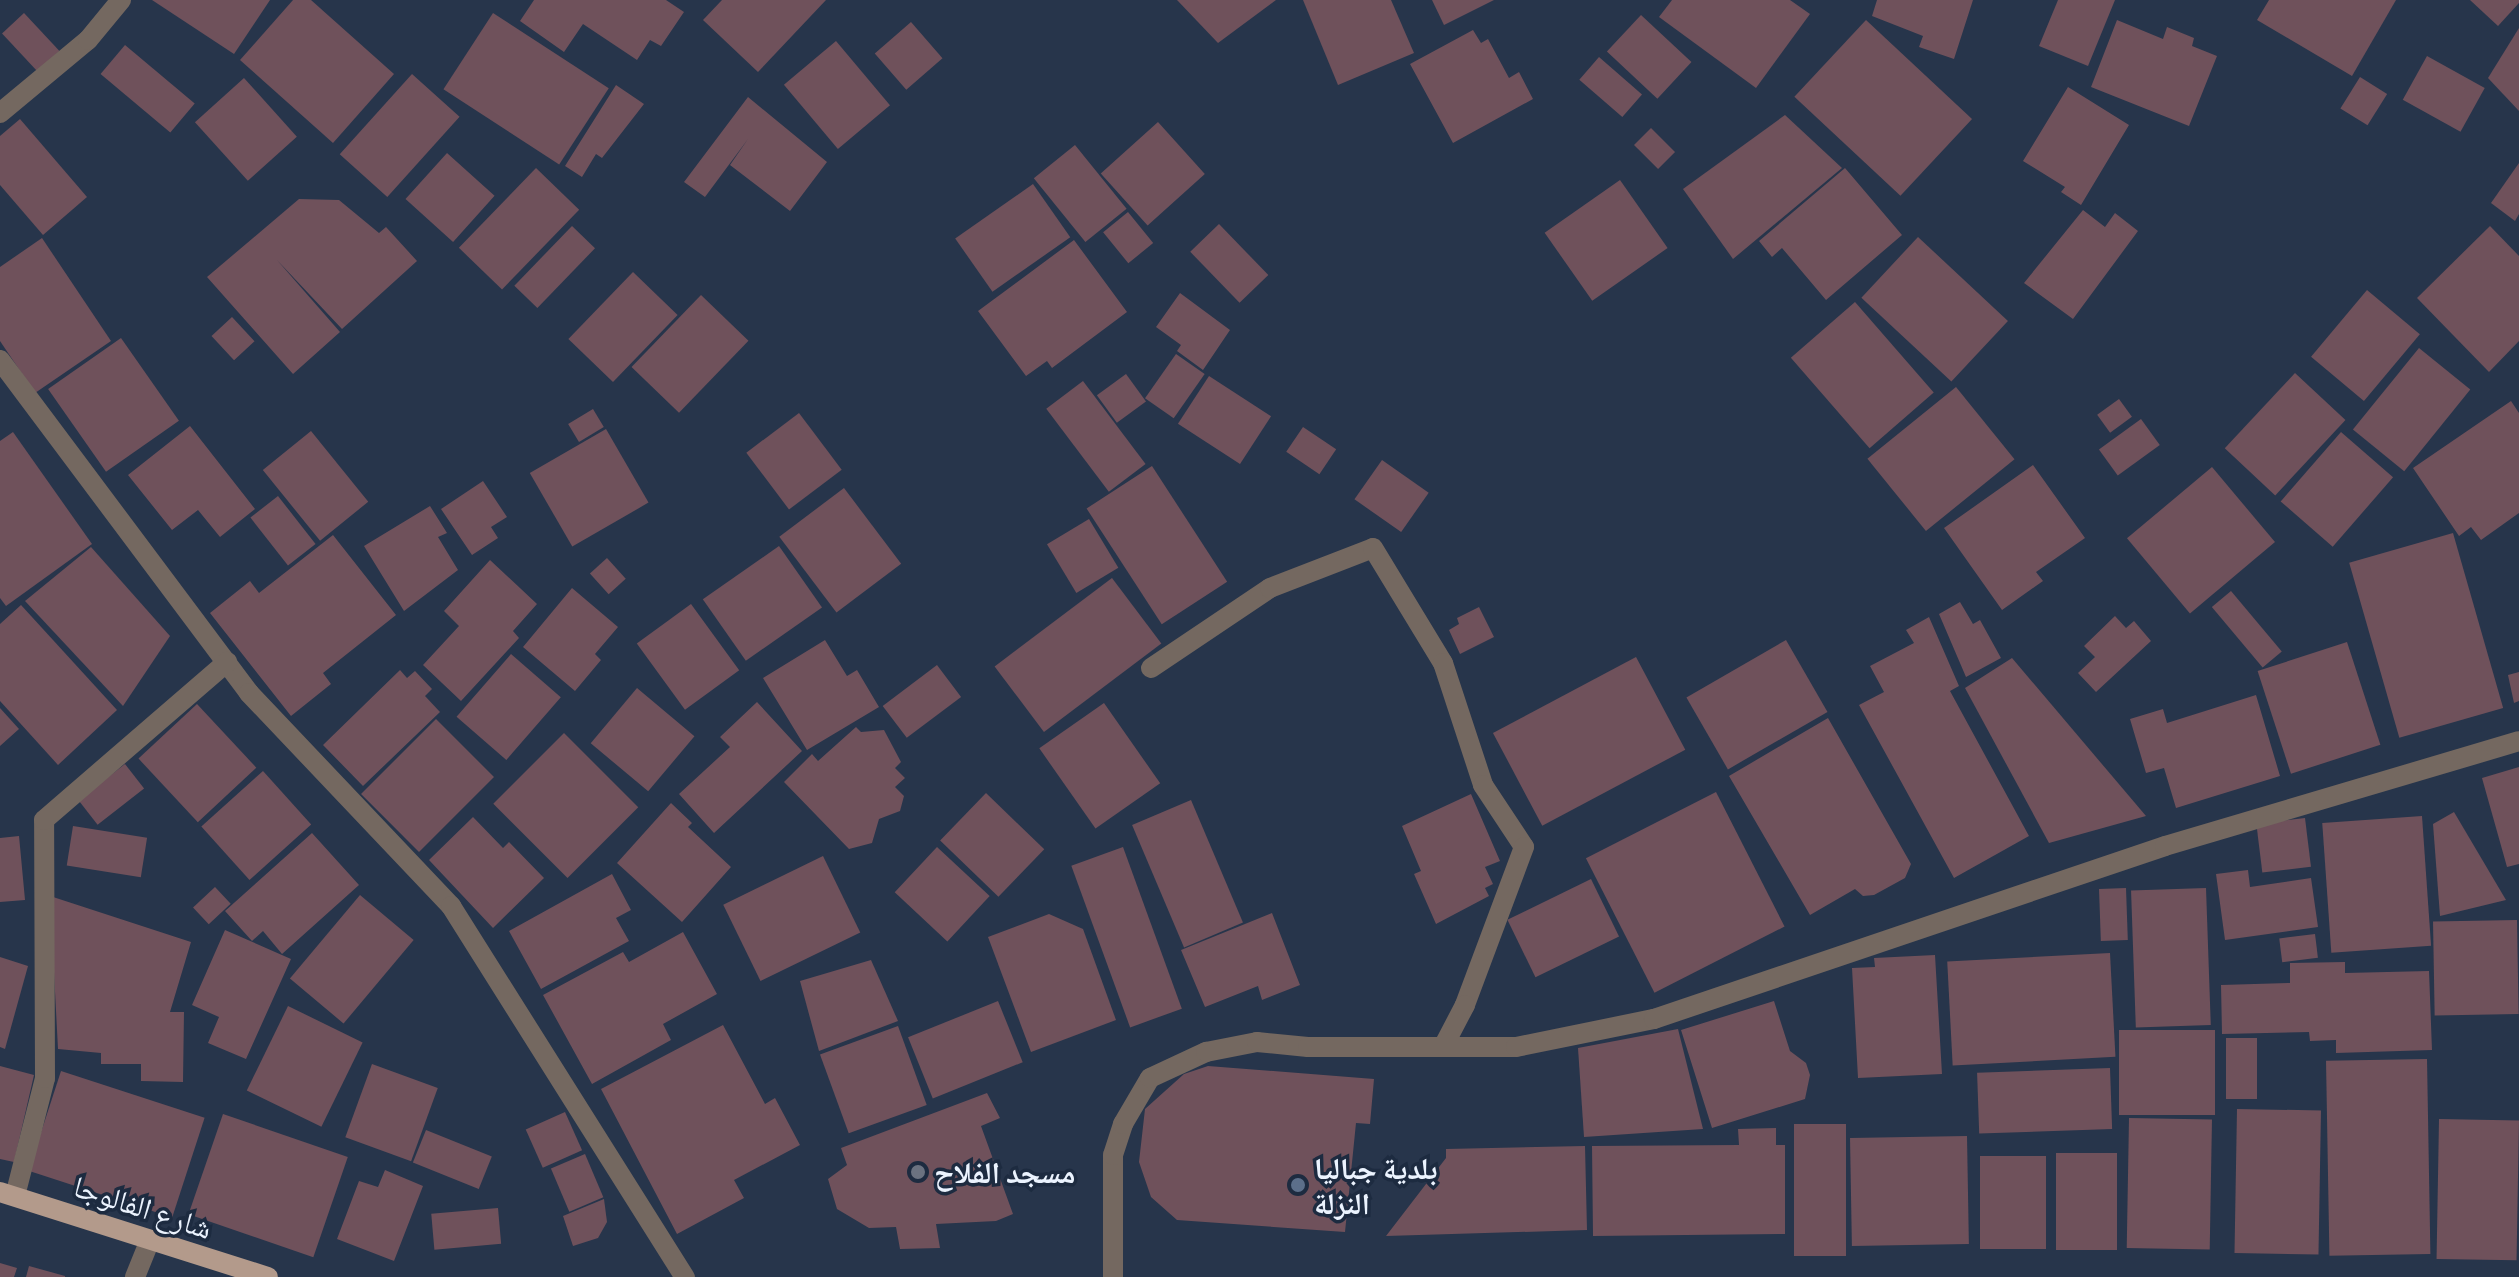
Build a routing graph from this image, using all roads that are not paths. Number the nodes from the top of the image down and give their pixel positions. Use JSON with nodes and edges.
{"nodes":[{"id":1,"x":121,"y":0,"type":"edge"},
{"id":2,"x":0,"y":113,"type":"edge"},
{"id":3,"x":0,"y":360,"type":"edge"},
{"id":4,"x":227,"y":662,"type":"junction"},
{"id":5,"x":1151,"y":668,"type":"dead end"},
{"id":6,"x":2519,"y":741,"type":"edge"},
{"id":7,"x":1443,"y":1047,"type":"junction"},
{"id":8,"x":7,"y":1194,"type":"edge"},
{"id":9,"x":149,"y":1243,"type":"junction"},
{"id":10,"x":135,"y":1277,"type":"edge"},
{"id":11,"x":268,"y":1277,"type":"edge"},
{"id":12,"x":685,"y":1277,"type":"edge"},
{"id":13,"x":1113,"y":1277,"type":"edge"}],
"edges":[{"from":1,"to":2,"type":"street"},
{"from":3,"to":4,"type":"street"},
{"from":4,"to":8,"type":"street"},
{"from":4,"to":12,"type":"street"},
{"from":5,"to":7,"type":"street"},
{"from":6,"to":7,"type":"street"},
{"from":7,"to":13,"type":"street"},
{"from":8,"to":9,"type":"main road","name":"شارع الفالوجا"},
{"from":9,"to":10,"type":"street"},
{"from":9,"to":11,"type":"main road","name":"شارع الفالوجا"}]}
